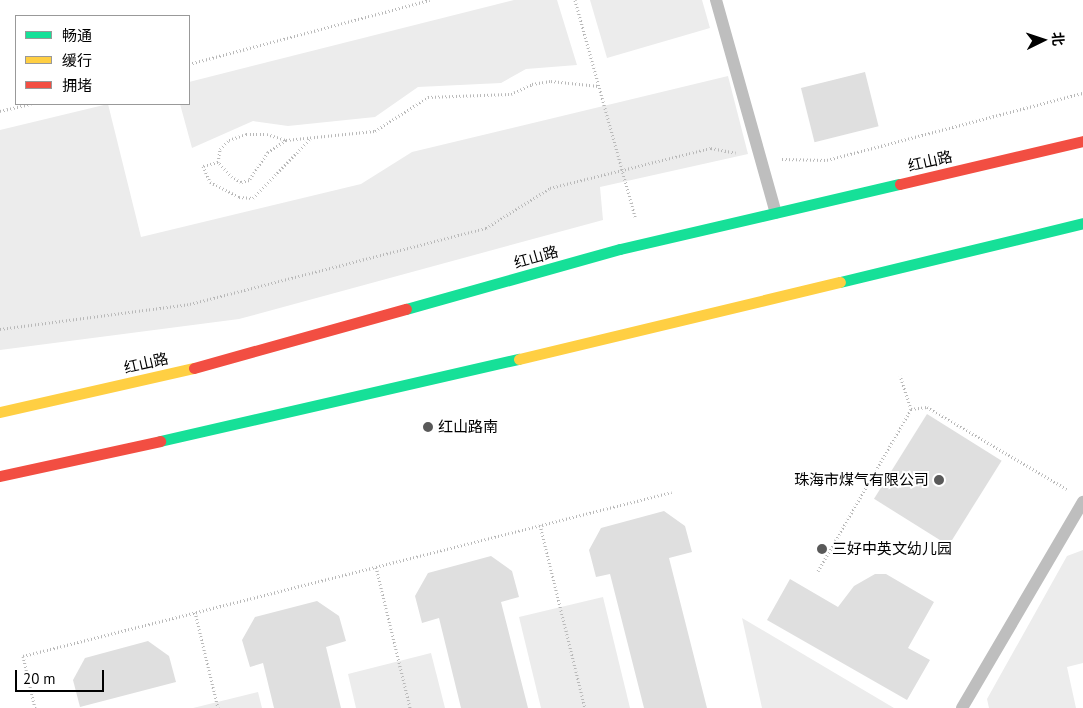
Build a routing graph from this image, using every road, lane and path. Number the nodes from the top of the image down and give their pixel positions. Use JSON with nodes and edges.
{"nodes":[{"id":1,"x":430,"y":0,"type":"edge"},
{"id":2,"x":575,"y":0,"type":"edge"},
{"id":3,"x":716,"y":0,"type":"edge"},
{"id":4,"x":190,"y":64,"type":"edge"},
{"id":5,"x":599,"y":86,"type":"junction"},
{"id":6,"x":1083,"y":93,"type":"edge"},
{"id":7,"x":27,"y":105,"type":"edge"},
{"id":8,"x":0,"y":111,"type":"edge"},
{"id":9,"x":312,"y":137,"type":"junction"},
{"id":10,"x":286,"y":140,"type":"junction"},
{"id":11,"x":1083,"y":140,"type":"edge"},
{"id":12,"x":760,"y":158,"type":"junction"},
{"id":13,"x":218,"y":162,"type":"junction"},
{"id":14,"x":622,"y":168,"type":"junction"},
{"id":15,"x":776,"y":213,"type":"junction"},
{"id":16,"x":1083,"y":223,"type":"edge"},
{"id":17,"x":643,"y":244,"type":"junction"},
{"id":18,"x":0,"y":329,"type":"edge"},
{"id":19,"x":900,"y":376,"type":"dead end"},
{"id":20,"x":911,"y":409,"type":"junction"},
{"id":21,"x":0,"y":412,"type":"edge"},
{"id":22,"x":0,"y":476,"type":"edge"},
{"id":23,"x":672,"y":492,"type":"dead end"},
{"id":24,"x":1079,"y":498,"type":"edge"},
{"id":25,"x":540,"y":525,"type":"junction"},
{"id":26,"x":376,"y":567,"type":"junction"},
{"id":27,"x":818,"y":571,"type":"dead end"},
{"id":28,"x":195,"y":612,"type":"junction"},
{"id":29,"x":35,"y":708,"type":"edge"},
{"id":30,"x":218,"y":708,"type":"edge"},
{"id":31,"x":410,"y":708,"type":"edge"},
{"id":32,"x":585,"y":708,"type":"edge"},
{"id":33,"x":962,"y":708,"type":"edge"}],
"edges":[{"from":1,"to":4,"type":"path"},
{"from":2,"to":5,"type":"path"},
{"from":3,"to":12,"type":"lane"},
{"from":5,"to":9,"type":"path"},
{"from":5,"to":14,"type":"path"},
{"from":6,"to":12,"type":"path"},
{"from":7,"to":8,"type":"path"},
{"from":9,"to":10,"type":"path"},
{"from":9,"to":13,"type":"path"},
{"from":10,"to":13,"type":"path"},
{"from":10,"to":13,"type":"path"},
{"from":11,"to":15,"type":"main road","name":"红山路"},
{"from":12,"to":14,"type":"path"},
{"from":12,"to":15,"type":"lane"},
{"from":14,"to":17,"type":"path"},
{"from":14,"to":18,"type":"path"},
{"from":15,"to":17,"type":"main road","name":"红山路"},
{"from":16,"to":22,"type":"main road"},
{"from":17,"to":21,"type":"main road","name":"红山路"},
{"from":19,"to":20,"type":"path"},
{"from":20,"to":24,"type":"path"},
{"from":20,"to":27,"type":"path"},
{"from":23,"to":25,"type":"path"},
{"from":24,"to":33,"type":"lane"},
{"from":25,"to":26,"type":"path"},
{"from":25,"to":32,"type":"path"},
{"from":26,"to":28,"type":"path"},
{"from":26,"to":31,"type":"path"},
{"from":28,"to":29,"type":"path"},
{"from":28,"to":30,"type":"path"}]}
